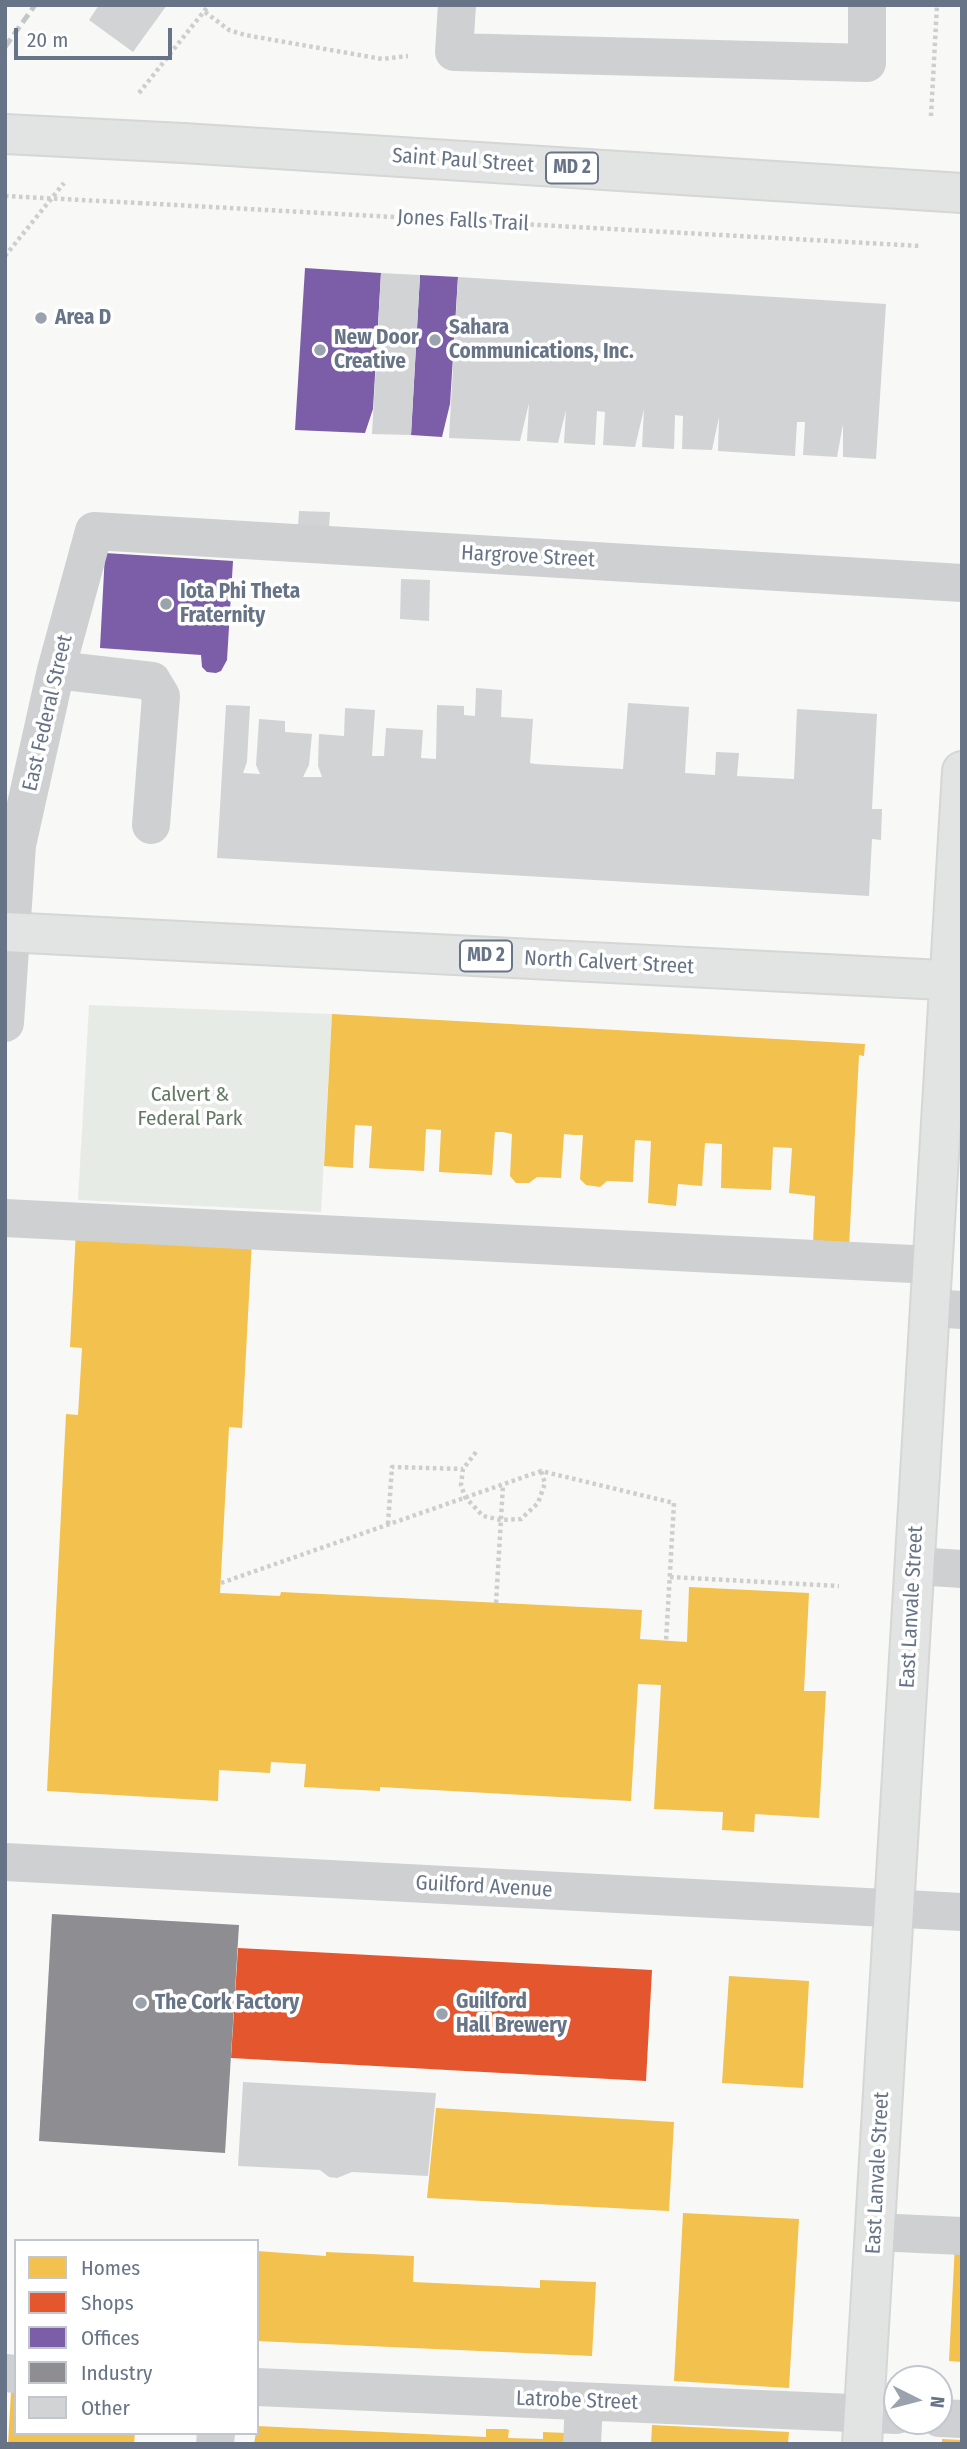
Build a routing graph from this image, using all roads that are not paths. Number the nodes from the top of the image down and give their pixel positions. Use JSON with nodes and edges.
{"nodes":[{"id":1,"x":457,"y":5,"type":"edge"},
{"id":2,"x":867,"y":5,"type":"edge"},
{"id":3,"x":5,"y":134,"type":"edge"},
{"id":4,"x":962,"y":193,"type":"edge"},
{"id":5,"x":94,"y":531,"type":"joint"},
{"id":6,"x":962,"y":583,"type":"edge"},
{"id":7,"x":56,"y":670,"type":"junction"},
{"id":8,"x":962,"y":771,"type":"edge"},
{"id":9,"x":151,"y":825,"type":"dead end"},
{"id":10,"x":8,"y":932,"type":"edge"},
{"id":11,"x":955,"y":981,"type":"edge"},
{"id":12,"x":5,"y":1023,"type":"edge"},
{"id":13,"x":5,"y":1218,"type":"edge"},
{"id":14,"x":932,"y":1265,"type":"junction"},
{"id":15,"x":946,"y":1309,"type":"edge"},
{"id":16,"x":915,"y":1566,"type":"junction"},
{"id":17,"x":962,"y":1569,"type":"edge"},
{"id":18,"x":5,"y":1862,"type":"edge"},
{"id":19,"x":894,"y":1909,"type":"junction"},
{"id":20,"x":962,"y":1912,"type":"edge"},
{"id":21,"x":874,"y":2232,"type":"junction"},
{"id":22,"x":962,"y":2236,"type":"edge"},
{"id":23,"x":259,"y":2387,"type":"edge"},
{"id":24,"x":584,"y":2402,"type":"junction"},
{"id":25,"x":874,"y":2424,"type":"edge"},
{"id":26,"x":582,"y":2444,"type":"edge"}],
"edges":[{"from":1,"to":2,"type":"street"},
{"from":3,"to":4,"type":"main road","name":"Saint Paul Street","number":"MD 2","bridge":true},
{"from":5,"to":6,"type":"street","name":"Hargrove Street"},
{"from":5,"to":7,"type":"street","name":"East Federal Street"},
{"from":7,"to":9,"type":"street"},
{"from":7,"to":10,"type":"street","name":"East Federal Street"},
{"from":8,"to":11,"type":"main road","name":"East Lanvale Street"},
{"from":10,"to":11,"type":"main road","name":"North Calvert Street","number":"MD 2"},
{"from":10,"to":12,"type":"street","name":"East Federal Street"},
{"from":11,"to":14,"type":"main road","name":"East Lanvale Street"},
{"from":13,"to":14,"type":"street"},
{"from":14,"to":15,"type":"main road","name":"East Lanvale Street"},
{"from":15,"to":16,"type":"main road","name":"East Lanvale Street"},
{"from":16,"to":17,"type":"street"},
{"from":16,"to":19,"type":"main road","name":"East Lanvale Street"},
{"from":18,"to":19,"type":"street","name":"Guilford Avenue"},
{"from":19,"to":20,"type":"street","name":"Guilford Avenue"},
{"from":19,"to":21,"type":"main road","name":"East Lanvale Street"},
{"from":21,"to":22,"type":"street"},
{"from":21,"to":25,"type":"main road","name":"East Lanvale Street"},
{"from":23,"to":24,"type":"street","name":"Latrobe Street"},
{"from":24,"to":25,"type":"street","name":"Latrobe Street"},
{"from":24,"to":26,"type":"street"}]}
